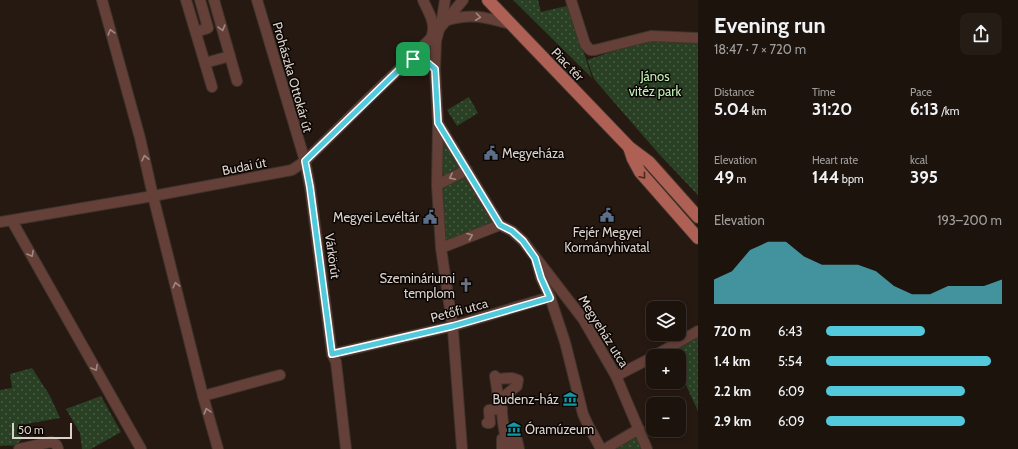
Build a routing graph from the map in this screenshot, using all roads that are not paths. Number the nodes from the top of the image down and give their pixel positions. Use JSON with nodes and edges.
{"nodes":[{"id":1,"x":102,"y":0,"type":"edge"},
{"id":2,"x":186,"y":0,"type":"edge"},
{"id":3,"x":200,"y":0,"type":"edge"},
{"id":4,"x":214,"y":0,"type":"edge"},
{"id":5,"x":257,"y":0,"type":"edge"},
{"id":6,"x":423,"y":0,"type":"edge"},
{"id":7,"x":446,"y":0,"type":"edge"},
{"id":8,"x":463,"y":0,"type":"edge"},
{"id":9,"x":488,"y":0,"type":"edge"},
{"id":10,"x":571,"y":0,"type":"edge"},
{"id":11,"x":496,"y":5,"type":"edge"},
{"id":12,"x":445,"y":21,"type":"junction"},
{"id":13,"x":510,"y":24,"type":"junction"},
{"id":14,"x":439,"y":29,"type":"junction"},
{"id":15,"x":196,"y":32,"type":"junction"},
{"id":16,"x":431,"y":38,"type":"junction"},
{"id":17,"x":698,"y":38,"type":"edge"},
{"id":18,"x":230,"y":56,"type":"junction"},
{"id":19,"x":409,"y":60,"type":"junction"},
{"id":20,"x":205,"y":63,"type":"junction"},
{"id":21,"x":435,"y":69,"type":"junction"},
{"id":22,"x":237,"y":81,"type":"dead end"},
{"id":23,"x":212,"y":87,"type":"dead end"},
{"id":24,"x":438,"y":123,"type":"junction"},
{"id":25,"x":629,"y":147,"type":"junction"},
{"id":26,"x":305,"y":161,"type":"junction"},
{"id":27,"x":467,"y":170,"type":"junction"},
{"id":28,"x":437,"y":185,"type":"junction"},
{"id":29,"x":153,"y":196,"type":"junction"},
{"id":30,"x":698,"y":217,"type":"edge"},
{"id":31,"x":3,"y":220,"type":"edge"},
{"id":32,"x":500,"y":225,"type":"junction"},
{"id":33,"x":698,"y":238,"type":"edge"},
{"id":34,"x":441,"y":248,"type":"junction"},
{"id":35,"x":535,"y":258,"type":"junction"},
{"id":36,"x":550,"y":298,"type":"junction"},
{"id":37,"x":453,"y":326,"type":"junction"},
{"id":38,"x":698,"y":331,"type":"edge"},
{"id":39,"x":666,"y":349,"type":"edge"},
{"id":40,"x":332,"y":354,"type":"junction"},
{"id":41,"x":646,"y":360,"type":"edge"},
{"id":42,"x":280,"y":375,"type":"dead end"},
{"id":43,"x":616,"y":376,"type":"junction"},
{"id":44,"x":203,"y":396,"type":"junction"},
{"id":45,"x":501,"y":398,"type":"junction"},
{"id":46,"x":502,"y":409,"type":"junction"},
{"id":47,"x":503,"y":422,"type":"junction"},
{"id":48,"x":639,"y":429,"type":"junction"},
{"id":49,"x":505,"y":438,"type":"junction"},
{"id":50,"x":645,"y":448,"type":"edge"},
{"id":51,"x":19,"y":449,"type":"edge"},
{"id":52,"x":58,"y":449,"type":"edge"},
{"id":53,"x":141,"y":449,"type":"edge"},
{"id":54,"x":218,"y":449,"type":"edge"},
{"id":55,"x":339,"y":449,"type":"edge"},
{"id":56,"x":346,"y":449,"type":"edge"},
{"id":57,"x":462,"y":449,"type":"edge"},
{"id":58,"x":510,"y":449,"type":"edge"},
{"id":59,"x":600,"y":449,"type":"edge"}],
"edges":[{"from":29,"to":1,"type":"street","one_way":true},
{"from":2,"to":15,"type":"street"},
{"from":3,"to":15,"type":"street"},
{"from":4,"to":18,"type":"street","one_way":true},
{"from":5,"to":26,"type":"street","name":"Prohászka Ottokár út"},
{"from":6,"to":16,"type":"street"},
{"from":7,"to":14,"type":"street","name":"Budai út"},
{"from":8,"to":12,"type":"street","name":"Budai út"},
{"from":9,"to":11,"type":"main road","name":"Piac tér"},
{"from":10,"to":17,"type":"street"},
{"from":11,"to":13,"type":"main road","name":"Piac tér"},
{"from":12,"to":13,"type":"street","one_way":true},
{"from":12,"to":14,"type":"street","name":"Budai út"},
{"from":13,"to":25,"type":"main road","name":"Piac tér"},
{"from":14,"to":16,"type":"street","name":"Budai út"},
{"from":14,"to":21,"type":"street"},
{"from":15,"to":20,"type":"street"},
{"from":16,"to":19,"type":"street","name":"Budai út"},
{"from":18,"to":20,"type":"street"},
{"from":18,"to":22,"type":"street"},
{"from":19,"to":21,"type":"street"},
{"from":19,"to":26,"type":"street","name":"Budai út"},
{"from":20,"to":23,"type":"street"},
{"from":21,"to":24,"type":"street"},
{"from":24,"to":27,"type":"street"},
{"from":24,"to":28,"type":"street"},
{"from":25,"to":30,"type":"main road","name":"Piac tér"},
{"from":25,"to":33,"type":"main road","name":"Piac tér","one_way":true},
{"from":26,"to":29,"type":"street","name":"Budai út"},
{"from":26,"to":40,"type":"street","name":"Várkörút"},
{"from":27,"to":28,"type":"street","one_way":true},
{"from":27,"to":32,"type":"street"},
{"from":28,"to":34,"type":"street"},
{"from":29,"to":31,"type":"street","name":"Budai út"},
{"from":44,"to":29,"type":"street","one_way":true},
{"from":31,"to":53,"type":"street","one_way":true},
{"from":34,"to":32,"type":"street","one_way":true},
{"from":32,"to":35,"type":"street","name":"Megyeház utca"},
{"from":34,"to":37,"type":"street"},
{"from":35,"to":36,"type":"street"},
{"from":35,"to":43,"type":"street","name":"Megyeház utca"},
{"from":36,"to":37,"type":"street","name":"Petőfi utca"},
{"from":36,"to":59,"type":"street"},
{"from":37,"to":40,"type":"street","name":"Petőfi utca"},
{"from":37,"to":57,"type":"street"},
{"from":38,"to":39,"type":"street"},
{"from":40,"to":55,"type":"street","name":"Várkörút"},
{"from":40,"to":56,"type":"street","name":"Várkörút"},
{"from":41,"to":43,"type":"street"},
{"from":42,"to":44,"type":"street"},
{"from":43,"to":48,"type":"street","name":"Megyeház utca"},
{"from":54,"to":44,"type":"street","one_way":true},
{"from":45,"to":45,"type":"street"},
{"from":45,"to":46,"type":"street"},
{"from":46,"to":47,"type":"street"},
{"from":46,"to":47,"type":"street"},
{"from":47,"to":49,"type":"street"},
{"from":48,"to":50,"type":"street","name":"Megyeház utca"},
{"from":48,"to":59,"type":"street"},
{"from":49,"to":58,"type":"street"},
{"from":49,"to":58,"type":"street"},
{"from":51,"to":52,"type":"street"}]}
